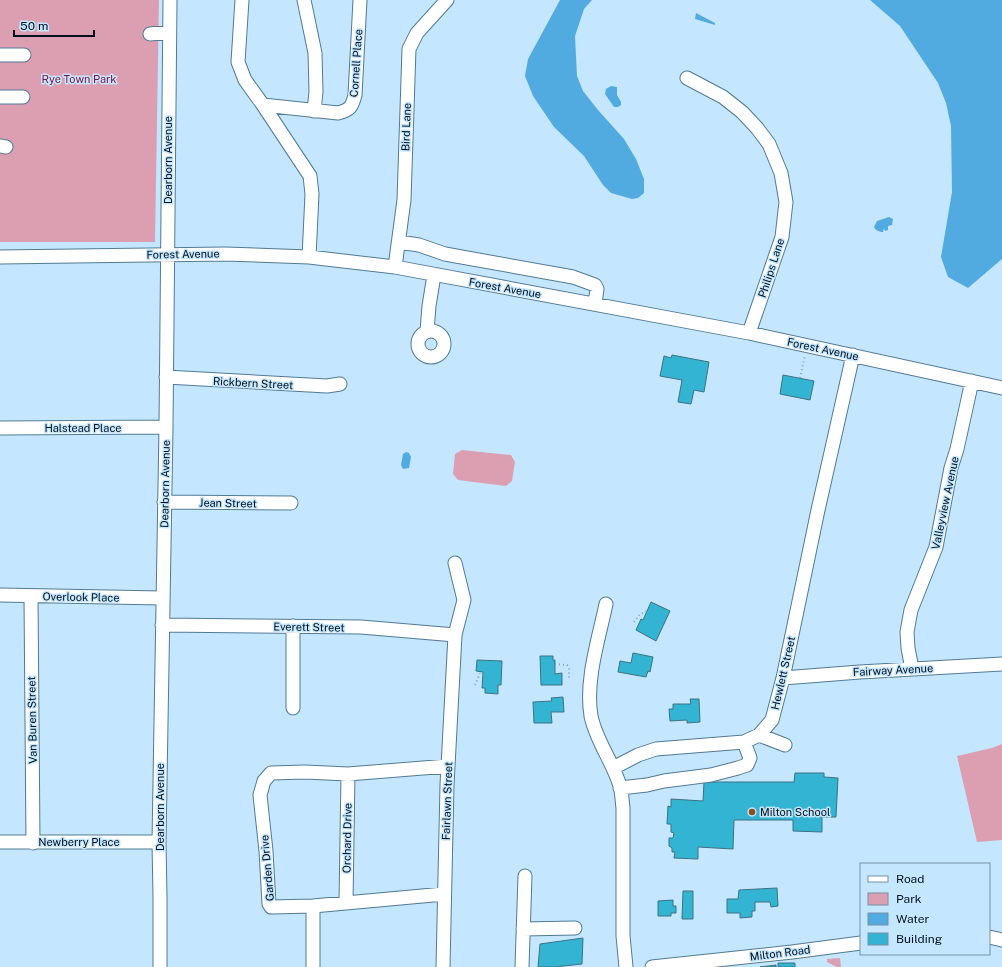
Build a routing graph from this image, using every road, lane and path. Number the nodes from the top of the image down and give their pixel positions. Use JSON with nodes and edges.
{"nodes":[{"id":1,"x":170,"y":0,"type":"edge"},
{"id":2,"x":242,"y":0,"type":"edge"},
{"id":3,"x":304,"y":0,"type":"edge"},
{"id":4,"x":360,"y":0,"type":"edge"},
{"id":5,"x":447,"y":0,"type":"edge"},
{"id":6,"x":169,"y":32,"type":"junction"},
{"id":7,"x":150,"y":34,"type":"dead end"},
{"id":8,"x":24,"y":54,"type":"dead end"},
{"id":9,"x":0,"y":55,"type":"edge"},
{"id":10,"x":686,"y":78,"type":"dead end"},
{"id":11,"x":0,"y":97,"type":"edge"},
{"id":12,"x":23,"y":97,"type":"dead end"},
{"id":13,"x":263,"y":105,"type":"junction"},
{"id":14,"x":314,"y":111,"type":"junction"},
{"id":15,"x":399,"y":242,"type":"junction"},
{"id":16,"x":167,"y":254,"type":"junction"},
{"id":17,"x":0,"y":257,"type":"edge"},
{"id":18,"x":309,"y":257,"type":"junction"},
{"id":19,"x":395,"y":267,"type":"junction"},
{"id":20,"x":434,"y":275,"type":"junction"},
{"id":21,"x":595,"y":304,"type":"junction"},
{"id":22,"x":427,"y":331,"type":"dead end"},
{"id":23,"x":749,"y":333,"type":"junction"},
{"id":24,"x":806,"y":345,"type":"junction"},
{"id":25,"x":853,"y":355,"type":"junction"},
{"id":26,"x":166,"y":377,"type":"junction"},
{"id":27,"x":800,"y":378,"type":"dead end"},
{"id":28,"x":972,"y":381,"type":"junction"},
{"id":29,"x":340,"y":384,"type":"dead end"},
{"id":30,"x":1002,"y":388,"type":"edge"},
{"id":31,"x":0,"y":428,"type":"edge"},
{"id":32,"x":166,"y":428,"type":"junction"},
{"id":33,"x":164,"y":502,"type":"junction"},
{"id":34,"x":291,"y":503,"type":"dead end"},
{"id":35,"x":455,"y":563,"type":"dead end"},
{"id":36,"x":0,"y":595,"type":"edge"},
{"id":37,"x":31,"y":597,"type":"junction"},
{"id":38,"x":162,"y":598,"type":"junction"},
{"id":39,"x":606,"y":604,"type":"dead end"},
{"id":40,"x":647,"y":611,"type":"dead end"},
{"id":41,"x":634,"y":622,"type":"dead end"},
{"id":42,"x":162,"y":625,"type":"junction"},
{"id":43,"x":293,"y":626,"type":"junction"},
{"id":44,"x":455,"y":635,"type":"junction"},
{"id":45,"x":555,"y":664,"type":"dead end"},
{"id":46,"x":1002,"y":664,"type":"edge"},
{"id":47,"x":912,"y":669,"type":"junction"},
{"id":48,"x":480,"y":671,"type":"dead end"},
{"id":49,"x":783,"y":678,"type":"junction"},
{"id":50,"x":569,"y":679,"type":"dead end"},
{"id":51,"x":475,"y":686,"type":"dead end"},
{"id":52,"x":293,"y":708,"type":"dead end"},
{"id":53,"x":759,"y":735,"type":"junction"},
{"id":54,"x":744,"y":742,"type":"junction"},
{"id":55,"x":785,"y":745,"type":"dead end"},
{"id":56,"x":448,"y":766,"type":"junction"},
{"id":57,"x":612,"y":768,"type":"junction"},
{"id":58,"x":348,"y":774,"type":"junction"},
{"id":59,"x":620,"y":788,"type":"junction"},
{"id":60,"x":0,"y":842,"type":"edge"},
{"id":61,"x":159,"y":842,"type":"junction"},
{"id":62,"x":33,"y":843,"type":"junction"},
{"id":63,"x":525,"y":876,"type":"dead end"},
{"id":64,"x":444,"y":894,"type":"junction"},
{"id":65,"x":346,"y":902,"type":"junction"},
{"id":66,"x":313,"y":906,"type":"junction"},
{"id":67,"x":575,"y":928,"type":"dead end"},
{"id":68,"x":523,"y":929,"type":"junction"},
{"id":69,"x":990,"y":937,"type":"edge"},
{"id":70,"x":1002,"y":940,"type":"edge"},
{"id":71,"x":860,"y":943,"type":"edge"},
{"id":72,"x":739,"y":962,"type":"edge"},
{"id":73,"x":160,"y":967,"type":"edge"},
{"id":74,"x":313,"y":967,"type":"edge"},
{"id":75,"x":443,"y":967,"type":"edge"},
{"id":76,"x":522,"y":967,"type":"edge"},
{"id":77,"x":626,"y":967,"type":"edge"},
{"id":78,"x":652,"y":967,"type":"edge"}],
"edges":[{"from":1,"to":6,"type":"street","name":"Dearborn Avenue"},
{"from":2,"to":13,"type":"street"},
{"from":3,"to":14,"type":"street"},
{"from":4,"to":14,"type":"street","name":"Cornell Place"},
{"from":5,"to":15,"type":"street","name":"Bird Lane"},
{"from":6,"to":7,"type":"street"},
{"from":6,"to":16,"type":"street","name":"Dearborn Avenue"},
{"from":8,"to":9,"type":"street"},
{"from":10,"to":23,"type":"street","name":"Philips Lane"},
{"from":11,"to":12,"type":"street"},
{"from":13,"to":14,"type":"street","name":"Cornell Place"},
{"from":13,"to":18,"type":"street"},
{"from":15,"to":19,"type":"street","name":"Bird Lane"},
{"from":15,"to":21,"type":"street"},
{"from":16,"to":17,"type":"street","name":"Forest Avenue"},
{"from":16,"to":18,"type":"street","name":"Forest Avenue"},
{"from":16,"to":26,"type":"street","name":"Dearborn Avenue"},
{"from":18,"to":19,"type":"street","name":"Forest Avenue"},
{"from":19,"to":20,"type":"street","name":"Forest Avenue"},
{"from":20,"to":21,"type":"street","name":"Forest Avenue"},
{"from":20,"to":22,"type":"street"},
{"from":21,"to":23,"type":"street","name":"Forest Avenue"},
{"from":23,"to":24,"type":"street","name":"Forest Avenue"},
{"from":24,"to":25,"type":"street","name":"Forest Avenue"},
{"from":24,"to":27,"type":"path"},
{"from":25,"to":28,"type":"street","name":"Forest Avenue"},
{"from":25,"to":49,"type":"street","name":"Hewlett Street"},
{"from":26,"to":29,"type":"street","name":"Rickbern Street"},
{"from":26,"to":32,"type":"street","name":"Dearborn Avenue"},
{"from":28,"to":30,"type":"street","name":"Forest Avenue"},
{"from":28,"to":47,"type":"street","name":"Valleyview Avenue"},
{"from":31,"to":32,"type":"street","name":"Halstead Place"},
{"from":32,"to":33,"type":"street","name":"Dearborn Avenue"},
{"from":33,"to":34,"type":"street","name":"Jean Street"},
{"from":33,"to":38,"type":"street","name":"Dearborn Avenue"},
{"from":35,"to":44,"type":"street","name":"Fairlawn Street"},
{"from":36,"to":37,"type":"street","name":"Overlook Place"},
{"from":37,"to":38,"type":"street","name":"Overlook Place"},
{"from":37,"to":62,"type":"street","name":"Van Buren Street"},
{"from":38,"to":42,"type":"street","name":"Dearborn Avenue"},
{"from":39,"to":57,"type":"street"},
{"from":40,"to":41,"type":"path"},
{"from":42,"to":43,"type":"street","name":"Everett Street"},
{"from":42,"to":61,"type":"street","name":"Dearborn Avenue"},
{"from":43,"to":44,"type":"street","name":"Everett Street"},
{"from":43,"to":52,"type":"street"},
{"from":44,"to":56,"type":"street","name":"Fairlawn Street"},
{"from":45,"to":50,"type":"path"},
{"from":46,"to":47,"type":"street","name":"Fairway Avenue"},
{"from":47,"to":49,"type":"street","name":"Fairway Avenue"},
{"from":48,"to":51,"type":"path"},
{"from":49,"to":53,"type":"street","name":"Hewlett Street"},
{"from":53,"to":54,"type":"street","name":"Hewlett Street"},
{"from":53,"to":55,"type":"street"},
{"from":54,"to":57,"type":"street","name":"Hewlett Street"},
{"from":54,"to":59,"type":"street"},
{"from":56,"to":58,"type":"street"},
{"from":56,"to":64,"type":"street","name":"Fairlawn Street"},
{"from":57,"to":59,"type":"street"},
{"from":58,"to":65,"type":"street","name":"Orchard Drive"},
{"from":58,"to":66,"type":"street","name":"Garden Drive"},
{"from":59,"to":77,"type":"street"},
{"from":60,"to":62,"type":"street","name":"Newberry Place"},
{"from":61,"to":62,"type":"street","name":"Newberry Place"},
{"from":61,"to":73,"type":"street","name":"Dearborn Avenue"},
{"from":63,"to":68,"type":"street"},
{"from":64,"to":65,"type":"street","name":"Garden Drive"},
{"from":64,"to":75,"type":"street","name":"Fairlawn Street"},
{"from":65,"to":66,"type":"street","name":"Garden Drive"},
{"from":66,"to":74,"type":"street"},
{"from":67,"to":68,"type":"street"},
{"from":68,"to":76,"type":"street"},
{"from":69,"to":70,"type":"street"},
{"from":71,"to":72,"type":"street","name":"Milton Road"},
{"from":72,"to":78,"type":"street","name":"Milton Road"}]}
